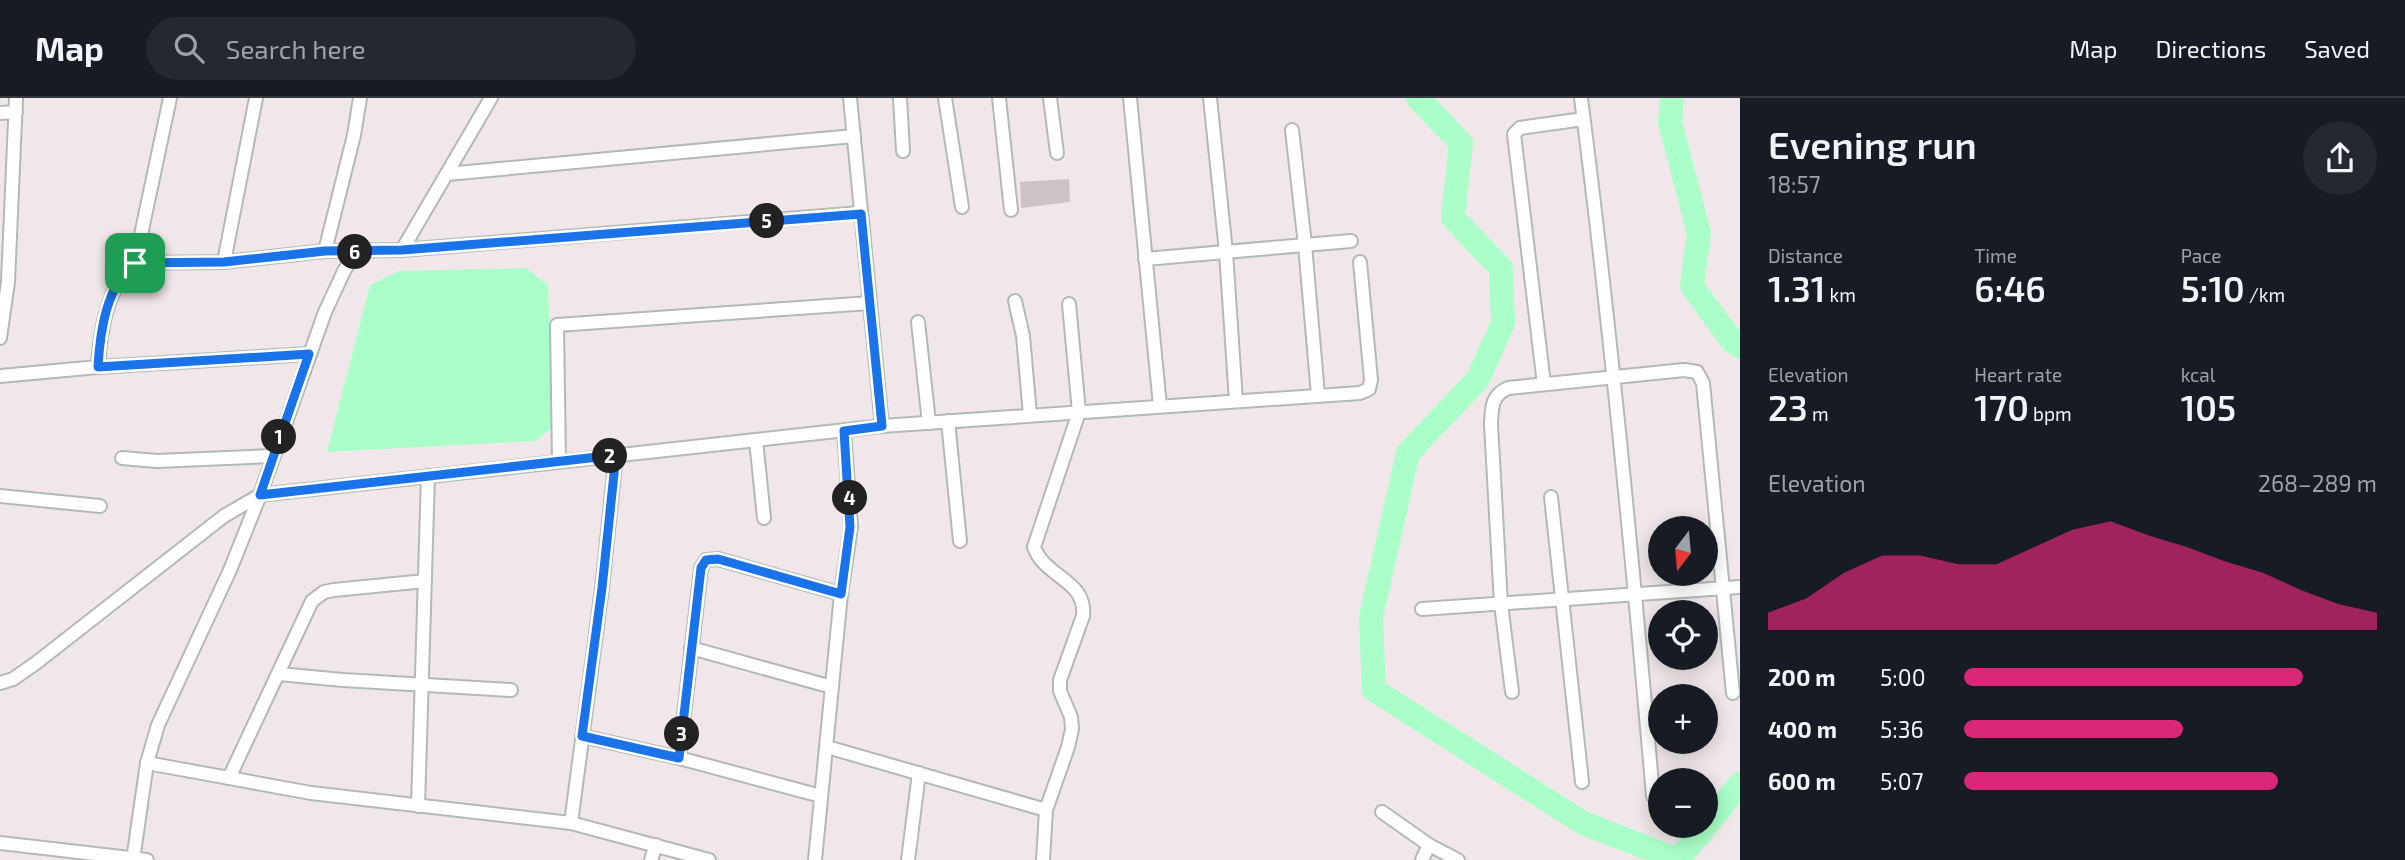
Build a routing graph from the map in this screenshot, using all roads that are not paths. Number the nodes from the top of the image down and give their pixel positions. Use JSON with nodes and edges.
{"nodes":[{"id":1,"x":16,"y":98,"type":"edge"},
{"id":2,"x":170,"y":98,"type":"edge"},
{"id":3,"x":256,"y":98,"type":"edge"},
{"id":4,"x":360,"y":98,"type":"edge"},
{"id":5,"x":491,"y":98,"type":"edge"},
{"id":6,"x":850,"y":98,"type":"edge"},
{"id":7,"x":900,"y":98,"type":"edge"},
{"id":8,"x":945,"y":98,"type":"edge"},
{"id":9,"x":999,"y":98,"type":"edge"},
{"id":10,"x":1050,"y":98,"type":"edge"},
{"id":11,"x":1130,"y":98,"type":"edge"},
{"id":12,"x":1210,"y":98,"type":"edge"},
{"id":13,"x":1581,"y":98,"type":"edge"},
{"id":14,"x":16,"y":112,"type":"junction"},
{"id":15,"x":0,"y":113,"type":"edge"},
{"id":16,"x":1583,"y":119,"type":"junction"},
{"id":17,"x":1292,"y":130,"type":"dead end"},
{"id":18,"x":854,"y":136,"type":"junction"},
{"id":19,"x":904,"y":151,"type":"dead end"},
{"id":20,"x":1057,"y":152,"type":"dead end"},
{"id":21,"x":447,"y":174,"type":"junction"},
{"id":22,"x":962,"y":208,"type":"dead end"},
{"id":23,"x":1011,"y":210,"type":"dead end"},
{"id":24,"x":6,"y":211,"type":"edge"},
{"id":25,"x":861,"y":214,"type":"junction"},
{"id":26,"x":1351,"y":241,"type":"dead end"},
{"id":27,"x":1305,"y":245,"type":"junction"},
{"id":28,"x":402,"y":250,"type":"junction"},
{"id":29,"x":325,"y":251,"type":"junction"},
{"id":30,"x":356,"y":252,"type":"junction"},
{"id":31,"x":1226,"y":252,"type":"junction"},
{"id":32,"x":1145,"y":259,"type":"junction"},
{"id":33,"x":224,"y":262,"type":"junction"},
{"id":34,"x":1360,"y":262,"type":"dead end"},
{"id":35,"x":135,"y":263,"type":"junction"},
{"id":36,"x":1015,"y":301,"type":"dead end"},
{"id":37,"x":870,"y":303,"type":"junction"},
{"id":38,"x":1069,"y":304,"type":"dead end"},
{"id":39,"x":919,"y":322,"type":"dead end"},
{"id":40,"x":1,"y":323,"type":"edge"},
{"id":41,"x":0,"y":338,"type":"edge"},
{"id":42,"x":309,"y":354,"type":"junction"},
{"id":43,"x":98,"y":367,"type":"junction"},
{"id":44,"x":0,"y":376,"type":"edge"},
{"id":45,"x":1613,"y":377,"type":"junction"},
{"id":46,"x":1544,"y":384,"type":"junction"},
{"id":47,"x":1318,"y":395,"type":"junction"},
{"id":48,"x":1236,"y":401,"type":"junction"},
{"id":49,"x":1160,"y":406,"type":"junction"},
{"id":50,"x":1079,"y":412,"type":"junction"},
{"id":51,"x":1030,"y":415,"type":"junction"},
{"id":52,"x":948,"y":421,"type":"junction"},
{"id":53,"x":929,"y":423,"type":"junction"},
{"id":54,"x":882,"y":426,"type":"junction"},
{"id":55,"x":844,"y":431,"type":"junction"},
{"id":56,"x":756,"y":440,"type":"junction"},
{"id":57,"x":616,"y":455,"type":"junction"},
{"id":58,"x":272,"y":456,"type":"junction"},
{"id":59,"x":122,"y":458,"type":"dead end"},
{"id":60,"x":558,"y":461,"type":"junction"},
{"id":61,"x":428,"y":476,"type":"junction"},
{"id":62,"x":260,"y":495,"type":"junction"},
{"id":63,"x":0,"y":496,"type":"edge"},
{"id":64,"x":1551,"y":497,"type":"dead end"},
{"id":65,"x":100,"y":506,"type":"dead end"},
{"id":66,"x":764,"y":519,"type":"dead end"},
{"id":67,"x":960,"y":541,"type":"dead end"},
{"id":68,"x":425,"y":581,"type":"junction"},
{"id":69,"x":1740,"y":587,"type":"edge"},
{"id":70,"x":1724,"y":588,"type":"junction"},
{"id":71,"x":841,"y":594,"type":"junction"},
{"id":72,"x":1635,"y":595,"type":"junction"},
{"id":73,"x":1564,"y":600,"type":"junction"},
{"id":74,"x":1501,"y":604,"type":"junction"},
{"id":75,"x":1422,"y":609,"type":"dead end"},
{"id":76,"x":691,"y":648,"type":"junction"},
{"id":77,"x":279,"y":674,"type":"junction"},
{"id":78,"x":0,"y":683,"type":"edge"},
{"id":79,"x":424,"y":685,"type":"junction"},
{"id":80,"x":832,"y":687,"type":"junction"},
{"id":81,"x":511,"y":690,"type":"dead end"},
{"id":82,"x":1512,"y":692,"type":"dead end"},
{"id":83,"x":1733,"y":693,"type":"dead end"},
{"id":84,"x":582,"y":736,"type":"junction"},
{"id":85,"x":827,"y":747,"type":"junction"},
{"id":86,"x":679,"y":758,"type":"junction"},
{"id":87,"x":147,"y":763,"type":"junction"},
{"id":88,"x":1650,"y":768,"type":"edge"},
{"id":89,"x":919,"y":773,"type":"junction"},
{"id":90,"x":229,"y":778,"type":"junction"},
{"id":91,"x":1582,"y":782,"type":"dead end"},
{"id":92,"x":821,"y":796,"type":"junction"},
{"id":93,"x":418,"y":806,"type":"junction"},
{"id":94,"x":1046,"y":810,"type":"junction"},
{"id":95,"x":1382,"y":812,"type":"dead end"},
{"id":96,"x":571,"y":823,"type":"junction"},
{"id":97,"x":0,"y":843,"type":"edge"},
{"id":98,"x":656,"y":845,"type":"junction"},
{"id":99,"x":1429,"y":845,"type":"junction"},
{"id":100,"x":133,"y":859,"type":"edge"},
{"id":101,"x":148,"y":860,"type":"edge"},
{"id":102,"x":651,"y":860,"type":"edge"},
{"id":103,"x":709,"y":860,"type":"edge"},
{"id":104,"x":815,"y":860,"type":"edge"},
{"id":105,"x":908,"y":860,"type":"edge"},
{"id":106,"x":1043,"y":860,"type":"edge"},
{"id":107,"x":1422,"y":860,"type":"edge"},
{"id":108,"x":1458,"y":860,"type":"edge"}],
"edges":[{"from":1,"to":14,"type":"street"},
{"from":2,"to":35,"type":"street"},
{"from":3,"to":33,"type":"street"},
{"from":4,"to":29,"type":"street"},
{"from":5,"to":21,"type":"street"},
{"from":6,"to":18,"type":"street"},
{"from":7,"to":19,"type":"street"},
{"from":8,"to":22,"type":"street"},
{"from":9,"to":23,"type":"street"},
{"from":10,"to":20,"type":"street"},
{"from":11,"to":32,"type":"street"},
{"from":12,"to":31,"type":"street"},
{"from":13,"to":16,"type":"street"},
{"from":14,"to":15,"type":"street"},
{"from":14,"to":24,"type":"street"},
{"from":16,"to":45,"type":"street"},
{"from":16,"to":46,"type":"street"},
{"from":17,"to":27,"type":"street"},
{"from":18,"to":21,"type":"street"},
{"from":18,"to":25,"type":"street"},
{"from":21,"to":28,"type":"street"},
{"from":24,"to":40,"type":"street"},
{"from":25,"to":28,"type":"street"},
{"from":25,"to":37,"type":"street"},
{"from":26,"to":27,"type":"street"},
{"from":27,"to":31,"type":"street"},
{"from":27,"to":47,"type":"street"},
{"from":28,"to":30,"type":"street"},
{"from":29,"to":30,"type":"street"},
{"from":29,"to":33,"type":"street"},
{"from":30,"to":42,"type":"street"},
{"from":31,"to":32,"type":"street"},
{"from":31,"to":48,"type":"street"},
{"from":32,"to":49,"type":"street"},
{"from":33,"to":35,"type":"street"},
{"from":34,"to":47,"type":"street"},
{"from":35,"to":43,"type":"street"},
{"from":36,"to":51,"type":"street"},
{"from":37,"to":54,"type":"street"},
{"from":37,"to":60,"type":"street"},
{"from":38,"to":50,"type":"street"},
{"from":39,"to":53,"type":"street"},
{"from":40,"to":41,"type":"street"},
{"from":42,"to":43,"type":"street"},
{"from":42,"to":58,"type":"street"},
{"from":43,"to":44,"type":"street"},
{"from":45,"to":46,"type":"street"},
{"from":45,"to":70,"type":"street"},
{"from":45,"to":72,"type":"street"},
{"from":46,"to":74,"type":"street"},
{"from":47,"to":48,"type":"street"},
{"from":48,"to":49,"type":"street"},
{"from":49,"to":50,"type":"street"},
{"from":50,"to":51,"type":"street"},
{"from":50,"to":94,"type":"street"},
{"from":51,"to":52,"type":"street"},
{"from":52,"to":53,"type":"street"},
{"from":52,"to":67,"type":"street"},
{"from":53,"to":54,"type":"street"},
{"from":54,"to":55,"type":"street"},
{"from":55,"to":56,"type":"street"},
{"from":55,"to":71,"type":"street"},
{"from":56,"to":57,"type":"street"},
{"from":56,"to":66,"type":"street"},
{"from":57,"to":60,"type":"street"},
{"from":57,"to":84,"type":"street"},
{"from":58,"to":59,"type":"street"},
{"from":58,"to":62,"type":"street"},
{"from":60,"to":61,"type":"street"},
{"from":61,"to":62,"type":"street"},
{"from":61,"to":68,"type":"street"},
{"from":62,"to":78,"type":"street"},
{"from":62,"to":87,"type":"street"},
{"from":63,"to":65,"type":"street"},
{"from":64,"to":73,"type":"street"},
{"from":68,"to":77,"type":"street"},
{"from":68,"to":79,"type":"street"},
{"from":69,"to":70,"type":"street"},
{"from":70,"to":72,"type":"street"},
{"from":70,"to":83,"type":"street"},
{"from":71,"to":76,"type":"street"},
{"from":71,"to":80,"type":"street"},
{"from":72,"to":73,"type":"street"},
{"from":72,"to":88,"type":"street"},
{"from":73,"to":74,"type":"street"},
{"from":73,"to":91,"type":"street"},
{"from":74,"to":75,"type":"street"},
{"from":74,"to":82,"type":"street"},
{"from":76,"to":80,"type":"street"},
{"from":76,"to":86,"type":"street"},
{"from":77,"to":79,"type":"street"},
{"from":77,"to":90,"type":"street"},
{"from":79,"to":81,"type":"street"},
{"from":79,"to":93,"type":"street"},
{"from":80,"to":85,"type":"street"},
{"from":84,"to":86,"type":"street"},
{"from":84,"to":96,"type":"street"},
{"from":85,"to":89,"type":"street"},
{"from":85,"to":92,"type":"street"},
{"from":86,"to":92,"type":"street"},
{"from":87,"to":90,"type":"street"},
{"from":87,"to":100,"type":"street"},
{"from":89,"to":94,"type":"street"},
{"from":89,"to":105,"type":"street"},
{"from":90,"to":93,"type":"street"},
{"from":92,"to":104,"type":"street"},
{"from":93,"to":96,"type":"street"},
{"from":94,"to":106,"type":"street"},
{"from":95,"to":99,"type":"street"},
{"from":96,"to":98,"type":"street"},
{"from":97,"to":100,"type":"street"},
{"from":98,"to":102,"type":"street"},
{"from":98,"to":103,"type":"street"},
{"from":99,"to":107,"type":"street"},
{"from":99,"to":108,"type":"street"},
{"from":100,"to":101,"type":"street"}]}
